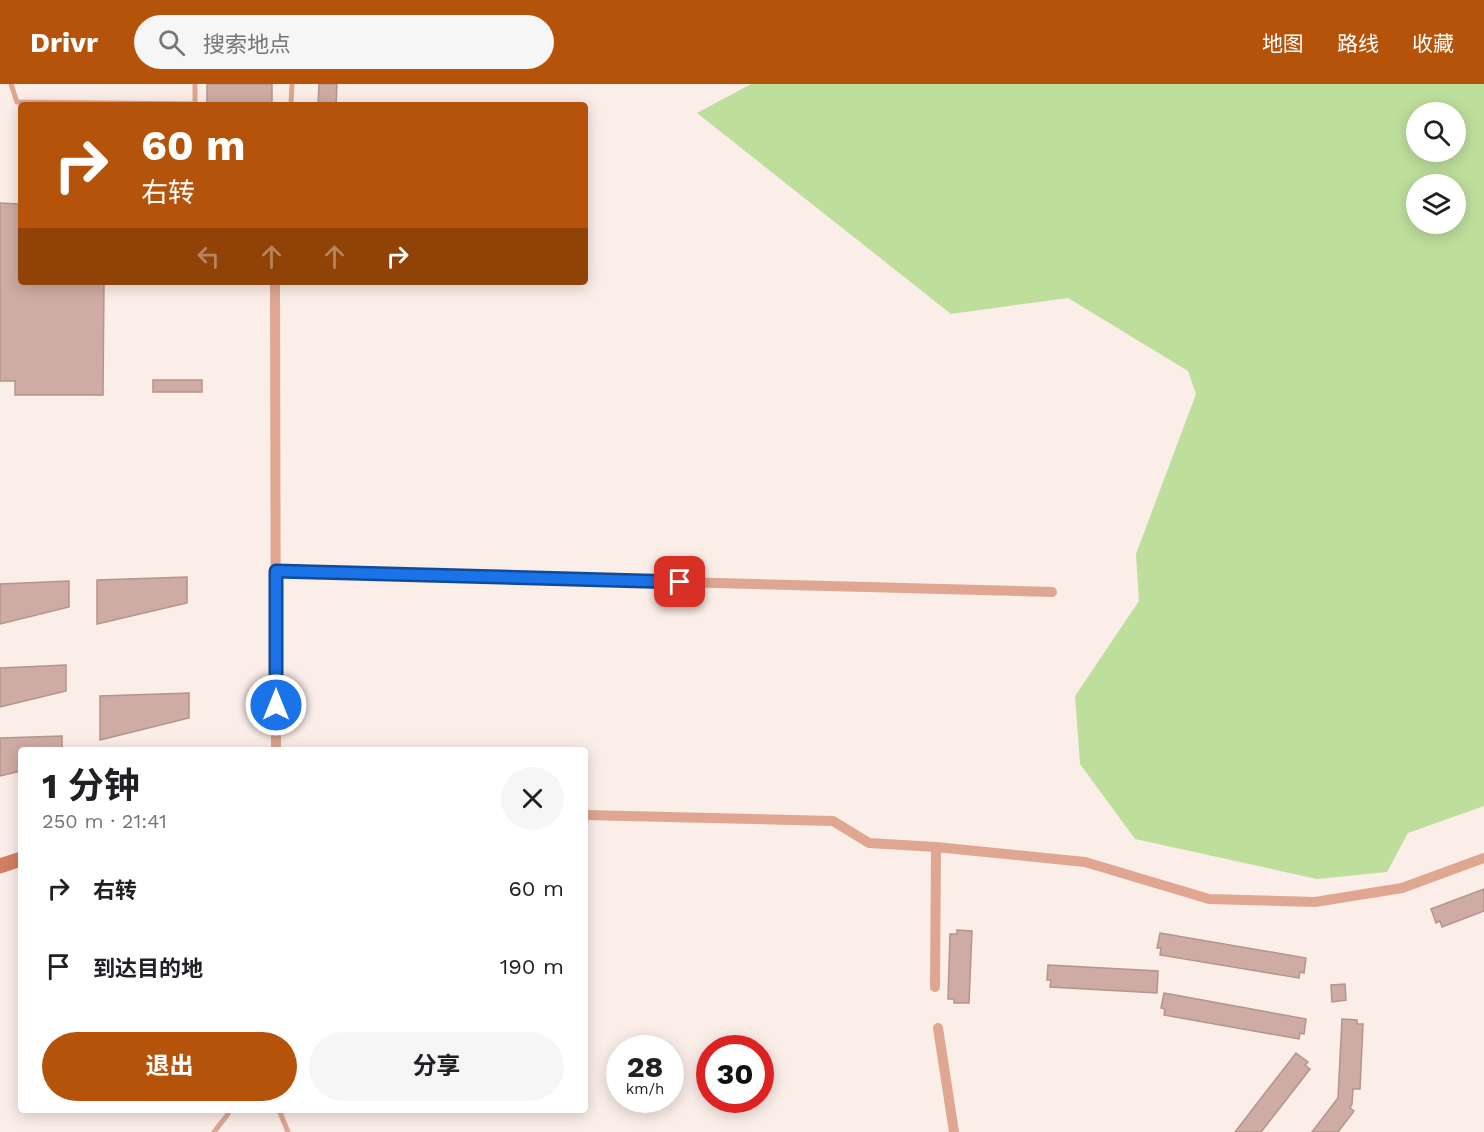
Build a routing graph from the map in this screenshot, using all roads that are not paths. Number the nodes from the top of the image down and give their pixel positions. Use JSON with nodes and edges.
{"nodes":[{"id":1,"x":11,"y":84,"type":"edge"},
{"id":2,"x":195,"y":84,"type":"edge"},
{"id":3,"x":292,"y":84,"type":"edge"},
{"id":4,"x":18,"y":102,"type":"edge"},
{"id":5,"x":195,"y":102,"type":"edge"},
{"id":6,"x":291,"y":102,"type":"edge"},
{"id":7,"x":275,"y":285,"type":"edge"},
{"id":8,"x":276,"y":571,"type":"junction"},
{"id":9,"x":1052,"y":592,"type":"dead end"},
{"id":10,"x":276,"y":747,"type":"edge"},
{"id":11,"x":588,"y":815,"type":"edge"},
{"id":12,"x":936,"y":847,"type":"junction"},
{"id":13,"x":1484,"y":858,"type":"edge"},
{"id":14,"x":18,"y":860,"type":"edge"},
{"id":15,"x":0,"y":866,"type":"edge"},
{"id":16,"x":935,"y":987,"type":"dead end"},
{"id":17,"x":938,"y":1028,"type":"dead end"},
{"id":18,"x":228,"y":1113,"type":"edge"},
{"id":19,"x":280,"y":1113,"type":"edge"},
{"id":20,"x":214,"y":1132,"type":"edge"},
{"id":21,"x":288,"y":1132,"type":"edge"},
{"id":22,"x":954,"y":1132,"type":"edge"}],
"edges":[{"from":1,"to":4,"type":"lane"},
{"from":2,"to":5,"type":"lane"},
{"from":3,"to":6,"type":"lane"},
{"from":7,"to":8,"type":"street"},
{"from":8,"to":9,"type":"street"},
{"from":8,"to":10,"type":"street"},
{"from":11,"to":12,"type":"street"},
{"from":12,"to":13,"type":"street"},
{"from":12,"to":16,"type":"street"},
{"from":14,"to":15,"type":"street"},
{"from":17,"to":22,"type":"street"},
{"from":18,"to":20,"type":"lane"},
{"from":19,"to":21,"type":"lane"}]}
